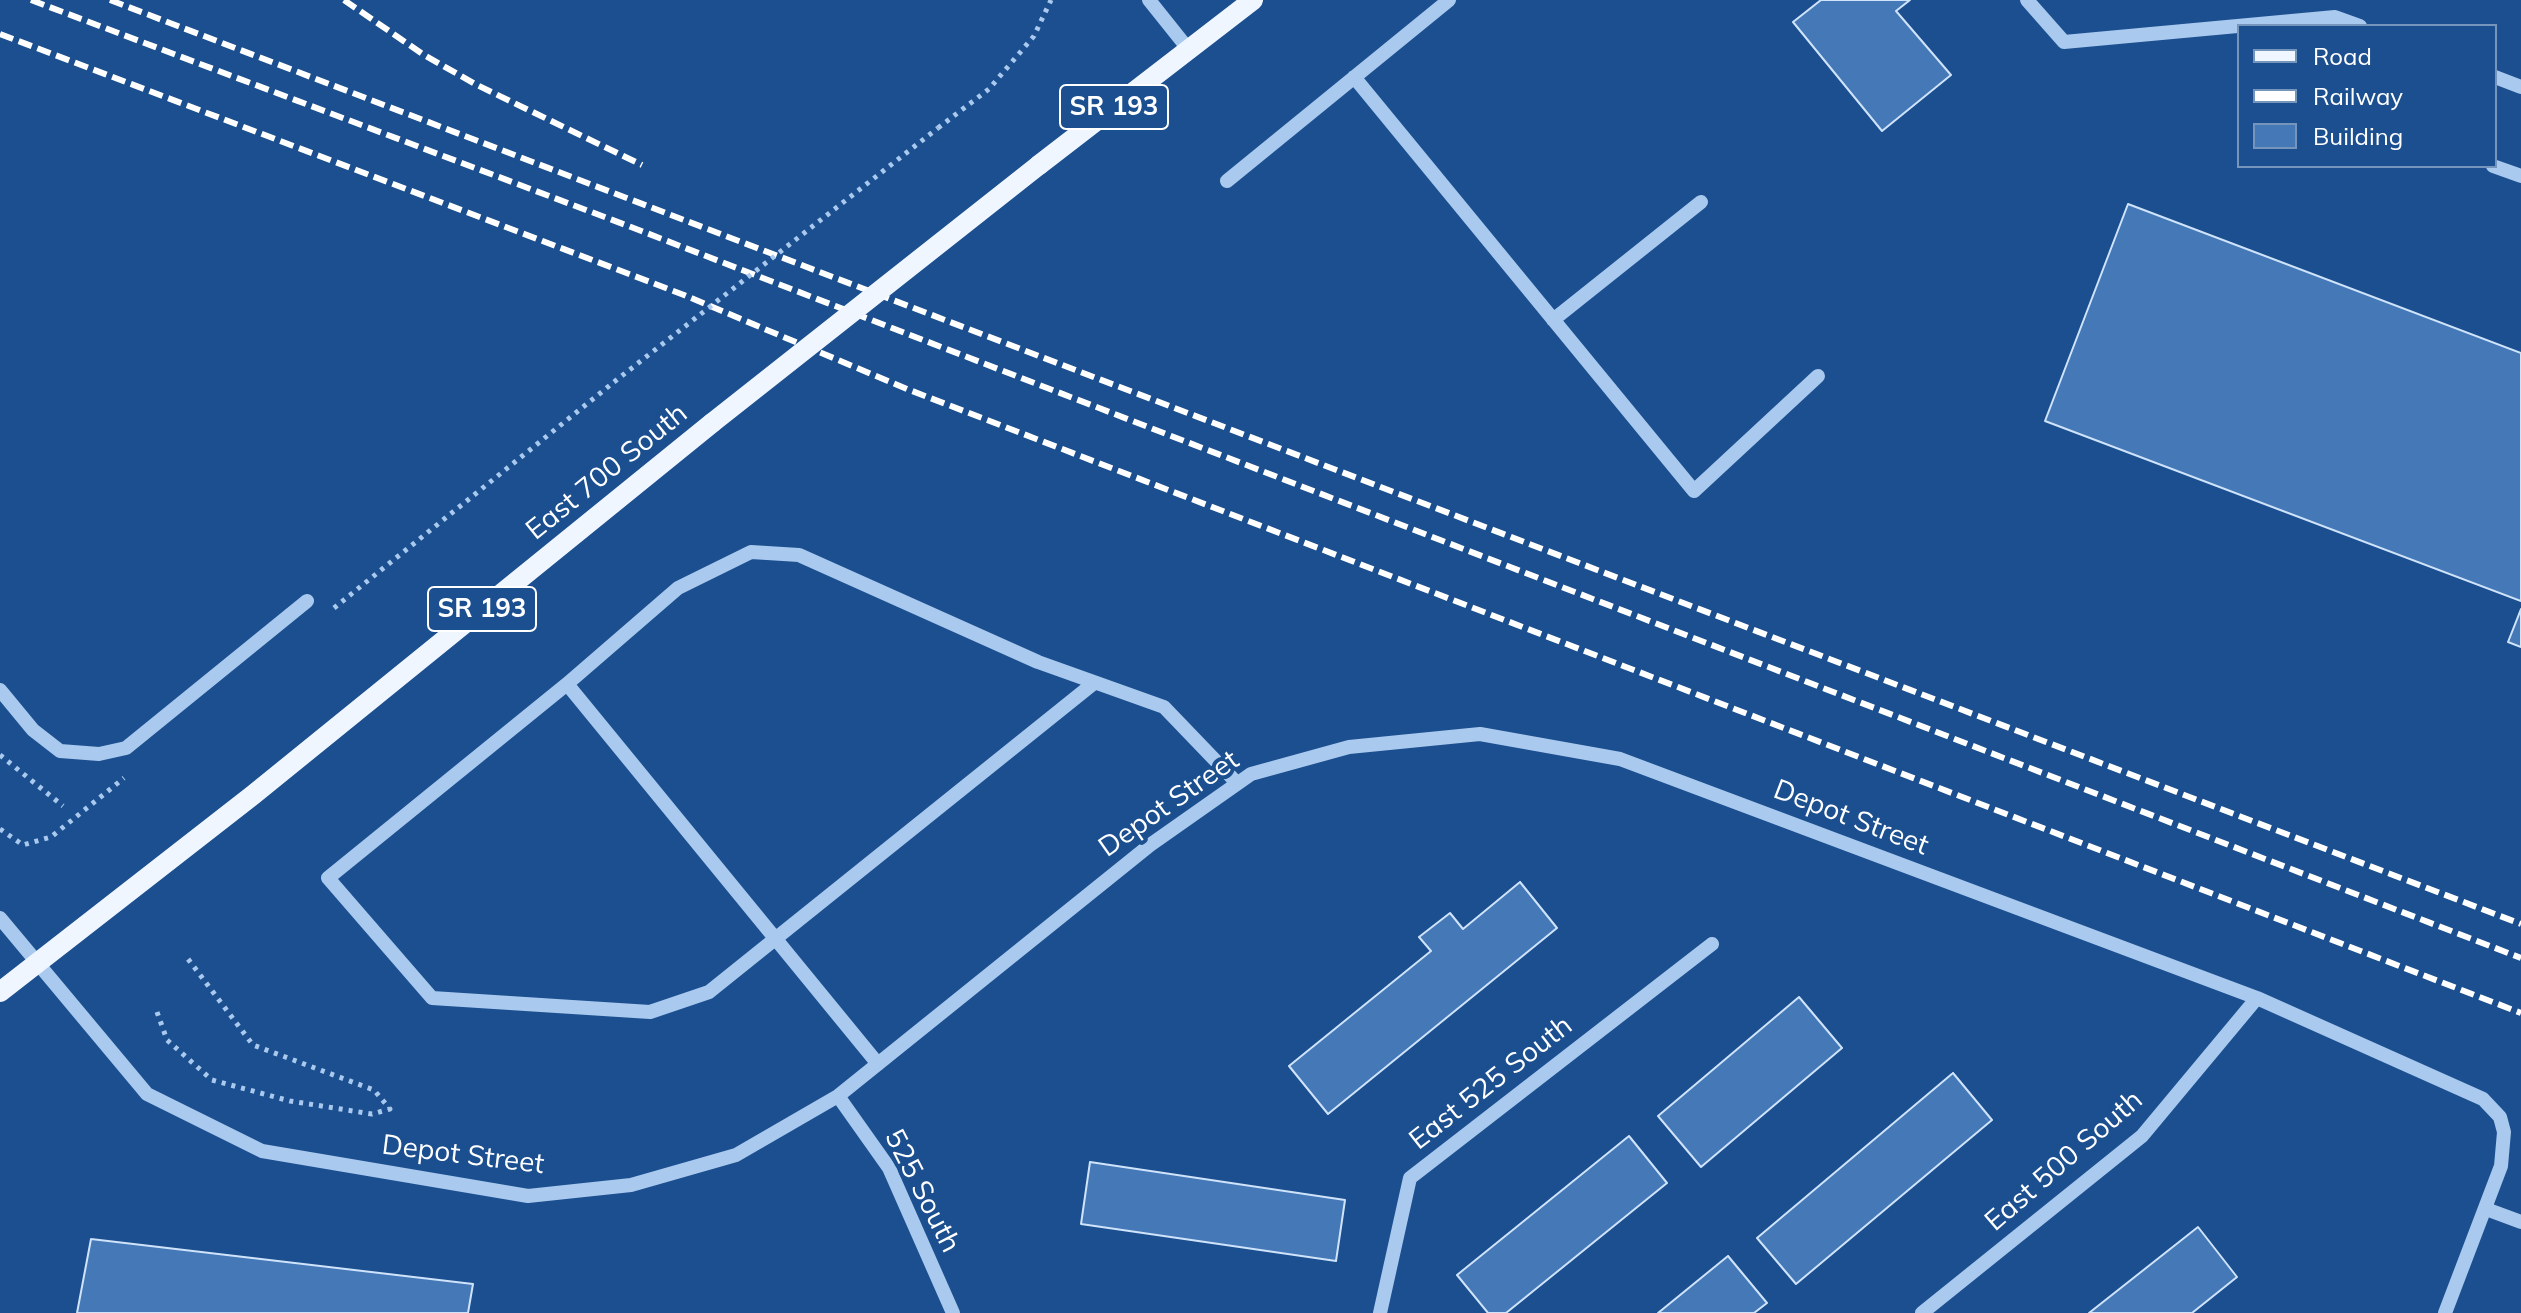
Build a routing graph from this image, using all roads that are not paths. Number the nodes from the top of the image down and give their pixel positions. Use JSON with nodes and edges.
{"nodes":[{"id":1,"x":1149,"y":0,"type":"edge"},
{"id":2,"x":1253,"y":0,"type":"edge"},
{"id":3,"x":1449,"y":0,"type":"edge"},
{"id":4,"x":2027,"y":0,"type":"edge"},
{"id":5,"x":2259,"y":24,"type":"edge"},
{"id":6,"x":2354,"y":24,"type":"edge"},
{"id":7,"x":2237,"y":26,"type":"edge"},
{"id":8,"x":1189,"y":50,"type":"junction"},
{"id":9,"x":1354,"y":77,"type":"junction"},
{"id":10,"x":2497,"y":78,"type":"edge"},
{"id":11,"x":2521,"y":87,"type":"edge"},
{"id":12,"x":2497,"y":167,"type":"edge"},
{"id":13,"x":2521,"y":176,"type":"edge"},
{"id":14,"x":1227,"y":181,"type":"dead end"},
{"id":15,"x":1701,"y":202,"type":"dead end"},
{"id":16,"x":1553,"y":320,"type":"junction"},
{"id":17,"x":1818,"y":376,"type":"dead end"},
{"id":18,"x":307,"y":601,"type":"dead end"},
{"id":19,"x":1094,"y":683,"type":"junction"},
{"id":20,"x":567,"y":684,"type":"junction"},
{"id":21,"x":0,"y":690,"type":"edge"},
{"id":22,"x":1237,"y":783,"type":"junction"},
{"id":23,"x":0,"y":918,"type":"edge"},
{"id":24,"x":775,"y":938,"type":"junction"},
{"id":25,"x":1712,"y":944,"type":"dead end"},
{"id":26,"x":37,"y":964,"type":"junction"},
{"id":27,"x":0,"y":992,"type":"edge"},
{"id":28,"x":2257,"y":998,"type":"junction"},
{"id":29,"x":878,"y":1064,"type":"junction"},
{"id":30,"x":838,"y":1096,"type":"junction"},
{"id":31,"x":2486,"y":1209,"type":"junction"},
{"id":32,"x":2521,"y":1222,"type":"edge"},
{"id":33,"x":957,"y":1312,"type":"edge"},
{"id":34,"x":1380,"y":1313,"type":"edge"},
{"id":35,"x":1922,"y":1313,"type":"edge"},
{"id":36,"x":2445,"y":1313,"type":"edge"}],
"edges":[{"from":1,"to":8,"type":"street"},
{"from":2,"to":8,"type":"main road","name":"East 700 South","number":"SR 193"},
{"from":3,"to":9,"type":"street"},
{"from":4,"to":7,"type":"street"},
{"from":5,"to":6,"type":"street"},
{"from":8,"to":26,"type":"main road","name":"East 700 South","number":"SR 193","bridge":true},
{"from":9,"to":14,"type":"street"},
{"from":9,"to":16,"type":"street"},
{"from":10,"to":11,"type":"street"},
{"from":12,"to":13,"type":"street"},
{"from":15,"to":16,"type":"street"},
{"from":16,"to":17,"type":"street"},
{"from":18,"to":21,"type":"street"},
{"from":19,"to":20,"type":"street"},
{"from":19,"to":22,"type":"street"},
{"from":19,"to":24,"type":"street"},
{"from":20,"to":24,"type":"street"},
{"from":20,"to":24,"type":"street"},
{"from":22,"to":28,"type":"street","name":"Depot Street"},
{"from":22,"to":29,"type":"street","name":"Depot Street"},
{"from":23,"to":26,"type":"street","name":"Depot Street"},
{"from":24,"to":29,"type":"street"},
{"from":25,"to":34,"type":"street","name":"East 525 South"},
{"from":26,"to":27,"type":"main road","name":"East 700 South","number":"SR 193"},
{"from":26,"to":30,"type":"street","name":"Depot Street"},
{"from":28,"to":31,"type":"street","name":"Depot Street"},
{"from":28,"to":35,"type":"street","name":"East 500 South"},
{"from":29,"to":30,"type":"street","name":"Depot Street"},
{"from":30,"to":33,"type":"street","name":"525 South"},
{"from":31,"to":32,"type":"street"},
{"from":31,"to":36,"type":"street"}]}
